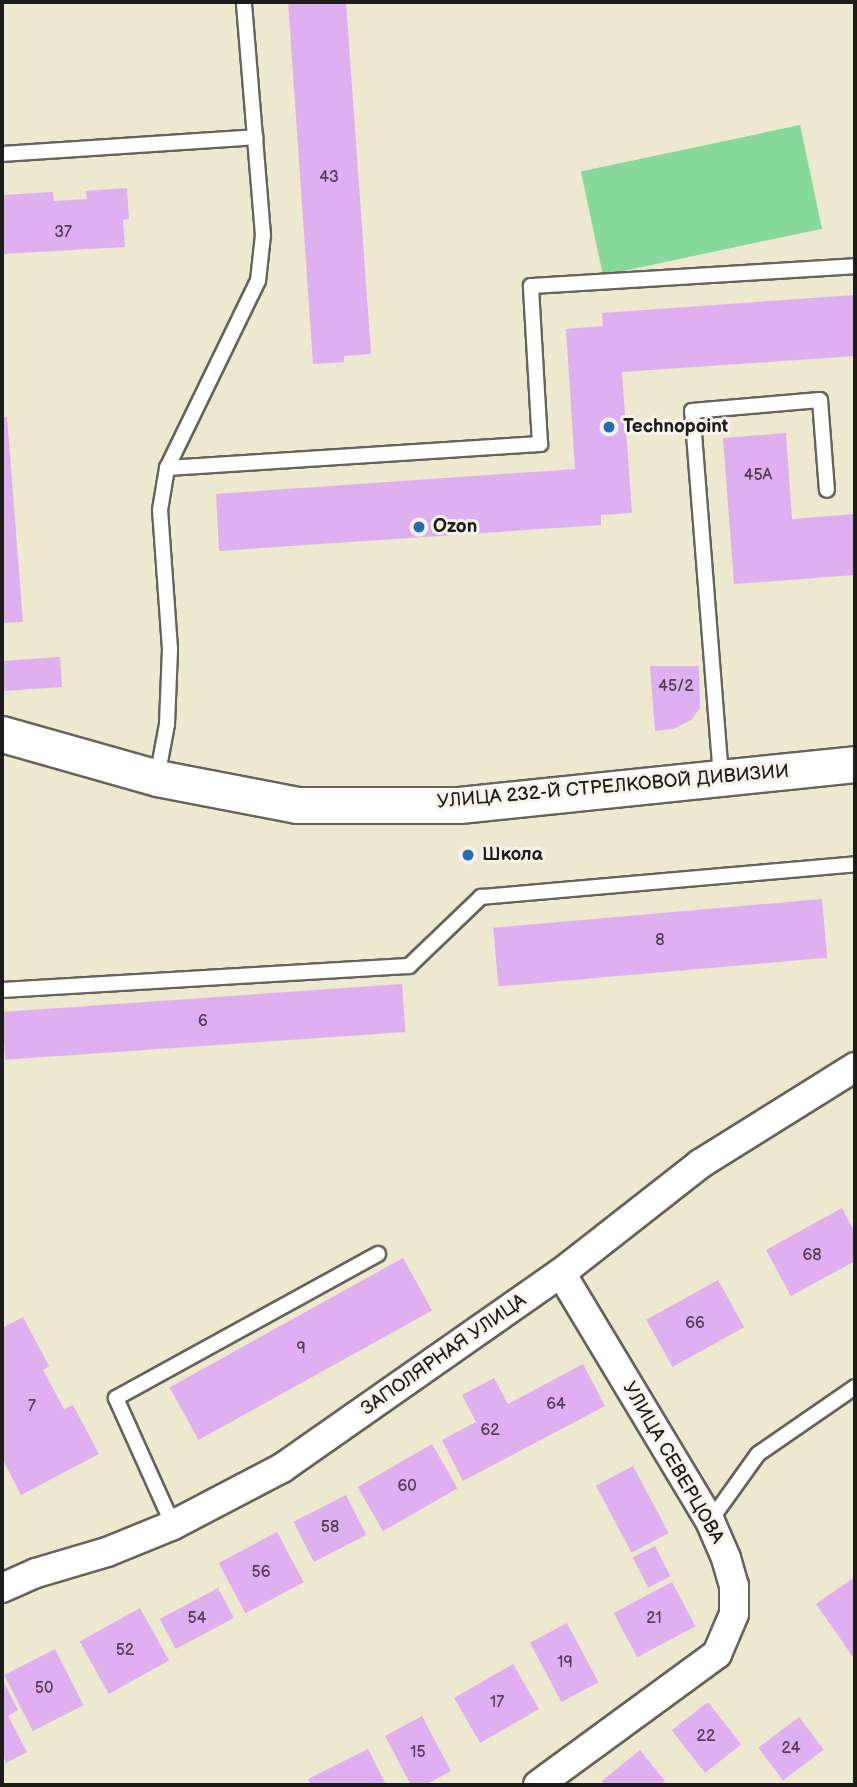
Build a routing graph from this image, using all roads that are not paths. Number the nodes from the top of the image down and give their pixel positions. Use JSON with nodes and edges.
{"nodes":[{"id":1,"x":244,"y":2,"type":"edge"},
{"id":2,"x":256,"y":137,"type":"junction"},
{"id":3,"x":2,"y":154,"type":"edge"},
{"id":4,"x":855,"y":266,"type":"edge"},
{"id":5,"x":167,"y":468,"type":"junction"},
{"id":6,"x":827,"y":490,"type":"dead end"},
{"id":7,"x":2,"y":734,"type":"edge"},
{"id":8,"x":855,"y":764,"type":"edge"},
{"id":9,"x":157,"y":778,"type":"junction"},
{"id":10,"x":721,"y":778,"type":"junction"},
{"id":11,"x":855,"y":864,"type":"edge"},
{"id":12,"x":2,"y":990,"type":"edge"},
{"id":13,"x":855,"y":1067,"type":"edge"},
{"id":14,"x":378,"y":1254,"type":"dead end"},
{"id":15,"x":561,"y":1273,"type":"junction"},
{"id":16,"x":855,"y":1387,"type":"edge"},
{"id":17,"x":710,"y":1521,"type":"junction"},
{"id":18,"x":173,"y":1525,"type":"junction"},
{"id":19,"x":2,"y":1588,"type":"edge"},
{"id":20,"x":538,"y":1785,"type":"edge"}],
"edges":[{"from":1,"to":2,"type":"lane"},
{"from":2,"to":3,"type":"lane"},
{"from":2,"to":5,"type":"lane"},
{"from":4,"to":5,"type":"lane"},
{"from":5,"to":9,"type":"lane"},
{"from":6,"to":10,"type":"lane"},
{"from":7,"to":9,"type":"street","name":"УЛИЦА 232-Й СТРЕЛКОВОЙ ДИВИЗИИ"},
{"from":8,"to":10,"type":"street","name":"УЛИЦА 232-Й СТРЕЛКОВОЙ ДИВИЗИИ"},
{"from":9,"to":10,"type":"street","name":"УЛИЦА 232-Й СТРЕЛКОВОЙ ДИВИЗИИ"},
{"from":11,"to":12,"type":"lane"},
{"from":13,"to":15,"type":"street","name":"ЗАПОЛЯРНАЯ УЛИЦА"},
{"from":14,"to":18,"type":"lane"},
{"from":15,"to":17,"type":"street","name":"УЛИЦА СЕВЕРЦОВА"},
{"from":15,"to":18,"type":"street","name":"ЗАПОЛЯРНАЯ УЛИЦА"},
{"from":16,"to":17,"type":"lane"},
{"from":17,"to":20,"type":"street","name":"УЛИЦА СЕВЕРЦОВА"},
{"from":18,"to":19,"type":"street","name":"ЗАПОЛЯРНАЯ УЛИЦА"}]}
